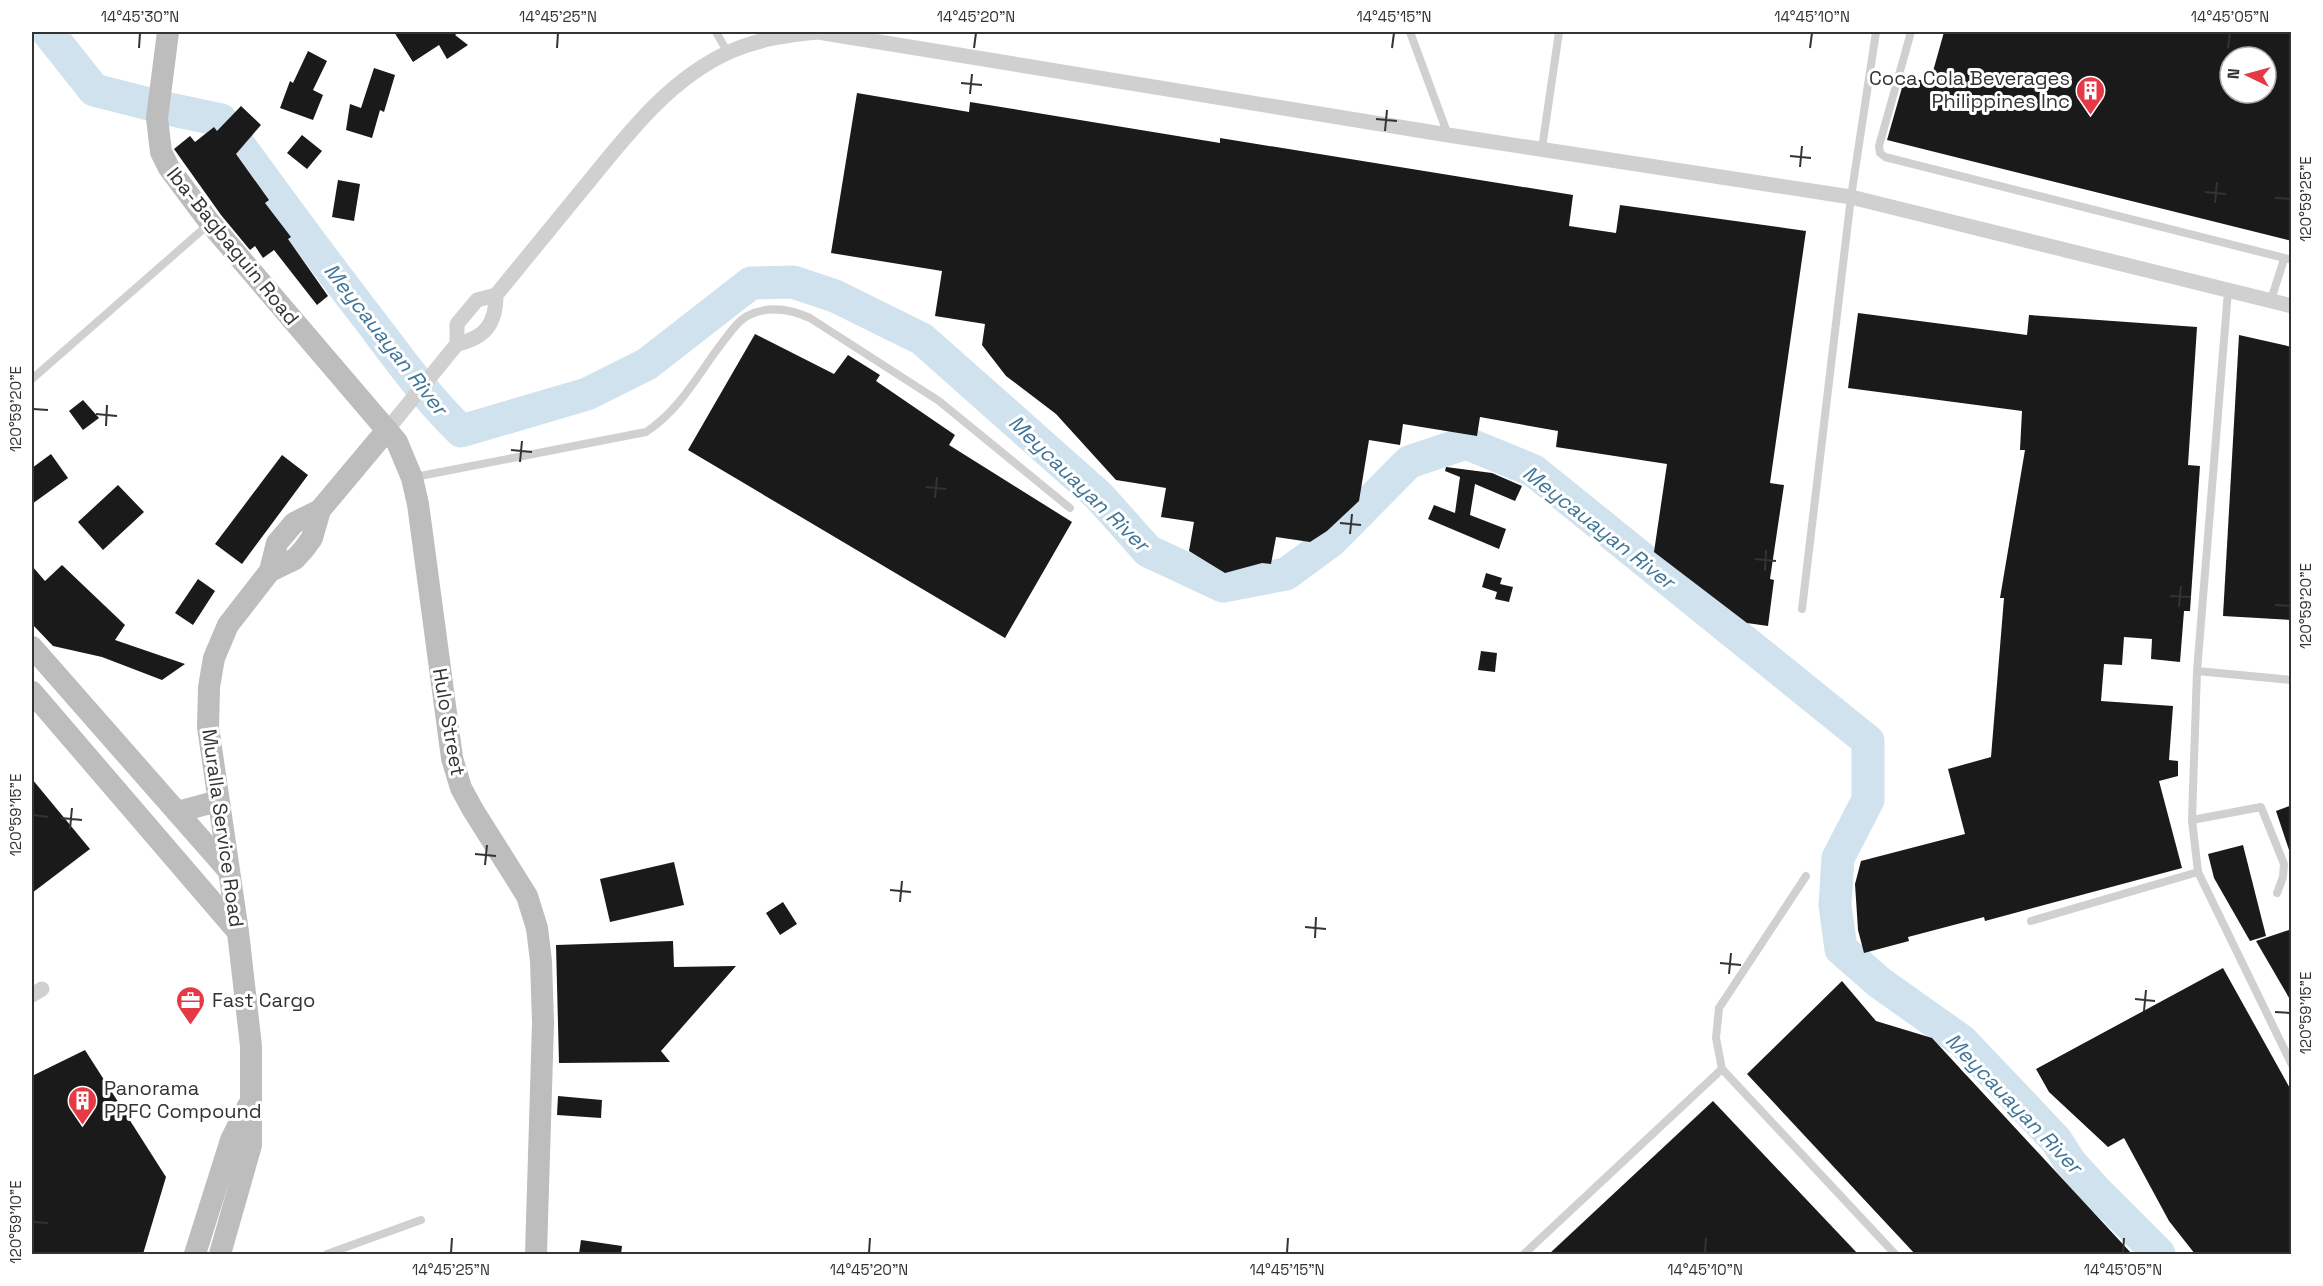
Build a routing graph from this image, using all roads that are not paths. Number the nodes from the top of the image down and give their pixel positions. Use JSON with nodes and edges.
{"nodes":[{"id":1,"x":168,"y":32,"type":"edge"},
{"id":2,"x":716,"y":32,"type":"edge"},
{"id":3,"x":1410,"y":32,"type":"edge"},
{"id":4,"x":1559,"y":32,"type":"edge"},
{"id":5,"x":1876,"y":32,"type":"edge"},
{"id":6,"x":1911,"y":32,"type":"edge"},
{"id":7,"x":728,"y":53,"type":"junction"},
{"id":8,"x":1448,"y":135,"type":"junction"},
{"id":9,"x":1542,"y":148,"type":"junction"},
{"id":10,"x":1851,"y":197,"type":"junction"},
{"id":11,"x":210,"y":224,"type":"junction"},
{"id":12,"x":2288,"y":259,"type":"edge"},
{"id":13,"x":2228,"y":291,"type":"junction"},
{"id":14,"x":496,"y":295,"type":"junction"},
{"id":15,"x":2271,"y":300,"type":"junction"},
{"id":16,"x":2292,"y":306,"type":"edge"},
{"id":17,"x":457,"y":344,"type":"junction"},
{"id":18,"x":32,"y":379,"type":"edge"},
{"id":19,"x":387,"y":430,"type":"junction"},
{"id":20,"x":412,"y":478,"type":"junction"},
{"id":21,"x":1070,"y":508,"type":"dead end"},
{"id":22,"x":1802,"y":609,"type":"dead end"},
{"id":23,"x":32,"y":647,"type":"edge"},
{"id":24,"x":2197,"y":671,"type":"junction"},
{"id":25,"x":2292,"y":680,"type":"edge"},
{"id":26,"x":32,"y":692,"type":"edge"},
{"id":27,"x":153,"y":786,"type":"junction"},
{"id":28,"x":218,"y":801,"type":"junction"},
{"id":29,"x":130,"y":807,"type":"junction"},
{"id":30,"x":177,"y":812,"type":"junction"},
{"id":31,"x":2192,"y":820,"type":"junction"},
{"id":32,"x":228,"y":870,"type":"junction"},
{"id":33,"x":2198,"y":872,"type":"junction"},
{"id":34,"x":1806,"y":876,"type":"dead end"},
{"id":35,"x":2277,"y":893,"type":"dead end"},
{"id":36,"x":2031,"y":921,"type":"dead end"},
{"id":37,"x":238,"y":932,"type":"junction"},
{"id":38,"x":2292,"y":1065,"type":"edge"},
{"id":39,"x":1722,"y":1069,"type":"junction"},
{"id":40,"x":250,"y":1102,"type":"junction"},
{"id":41,"x":421,"y":1220,"type":"dead end"},
{"id":42,"x":195,"y":1254,"type":"edge"},
{"id":43,"x":220,"y":1254,"type":"edge"},
{"id":44,"x":327,"y":1254,"type":"edge"},
{"id":45,"x":536,"y":1254,"type":"edge"},
{"id":46,"x":1524,"y":1254,"type":"edge"},
{"id":47,"x":1895,"y":1254,"type":"edge"}],
"edges":[{"from":1,"to":11,"type":"street","name":"Iba-Bagbaguin Road"},
{"from":2,"to":7,"type":"lane"},
{"from":3,"to":8,"type":"lane"},
{"from":4,"to":9,"type":"lane"},
{"from":5,"to":10,"type":"lane"},
{"from":6,"to":12,"type":"lane"},
{"from":7,"to":8,"type":"street"},
{"from":7,"to":14,"type":"street"},
{"from":8,"to":9,"type":"street"},
{"from":9,"to":10,"type":"street"},
{"from":10,"to":13,"type":"street"},
{"from":10,"to":22,"type":"lane"},
{"from":11,"to":18,"type":"lane"},
{"from":11,"to":19,"type":"street","name":"Iba-Bagbaguin Road"},
{"from":12,"to":15,"type":"lane"},
{"from":13,"to":15,"type":"street"},
{"from":13,"to":24,"type":"lane"},
{"from":14,"to":17,"type":"street"},
{"from":14,"to":17,"type":"street"},
{"from":15,"to":16,"type":"street"},
{"from":17,"to":19,"type":"street"},
{"from":19,"to":20,"type":"street","name":"Hulo Street"},
{"from":19,"to":28,"type":"street","name":"Muralla Service Road"},
{"from":20,"to":21,"type":"lane"},
{"from":20,"to":45,"type":"street","name":"Hulo Street"},
{"from":23,"to":27,"type":"street"},
{"from":24,"to":25,"type":"lane"},
{"from":24,"to":31,"type":"lane"},
{"from":26,"to":29,"type":"street"},
{"from":27,"to":29,"type":"street"},
{"from":27,"to":30,"type":"street"},
{"from":28,"to":30,"type":"street"},
{"from":28,"to":32,"type":"street","name":"Muralla Service Road"},
{"from":29,"to":37,"type":"street"},
{"from":30,"to":32,"type":"street"},
{"from":31,"to":33,"type":"lane"},
{"from":31,"to":35,"type":"lane"},
{"from":32,"to":37,"type":"street","name":"Muralla Service Road"},
{"from":33,"to":36,"type":"lane"},
{"from":33,"to":38,"type":"lane"},
{"from":34,"to":39,"type":"lane"},
{"from":37,"to":40,"type":"street","name":"Muralla Service Road"},
{"from":39,"to":46,"type":"lane"},
{"from":39,"to":47,"type":"lane"},
{"from":40,"to":42,"type":"street","name":"Muralla Service Road"},
{"from":40,"to":43,"type":"street","name":"Muralla Service Road"},
{"from":41,"to":44,"type":"lane"}]}
